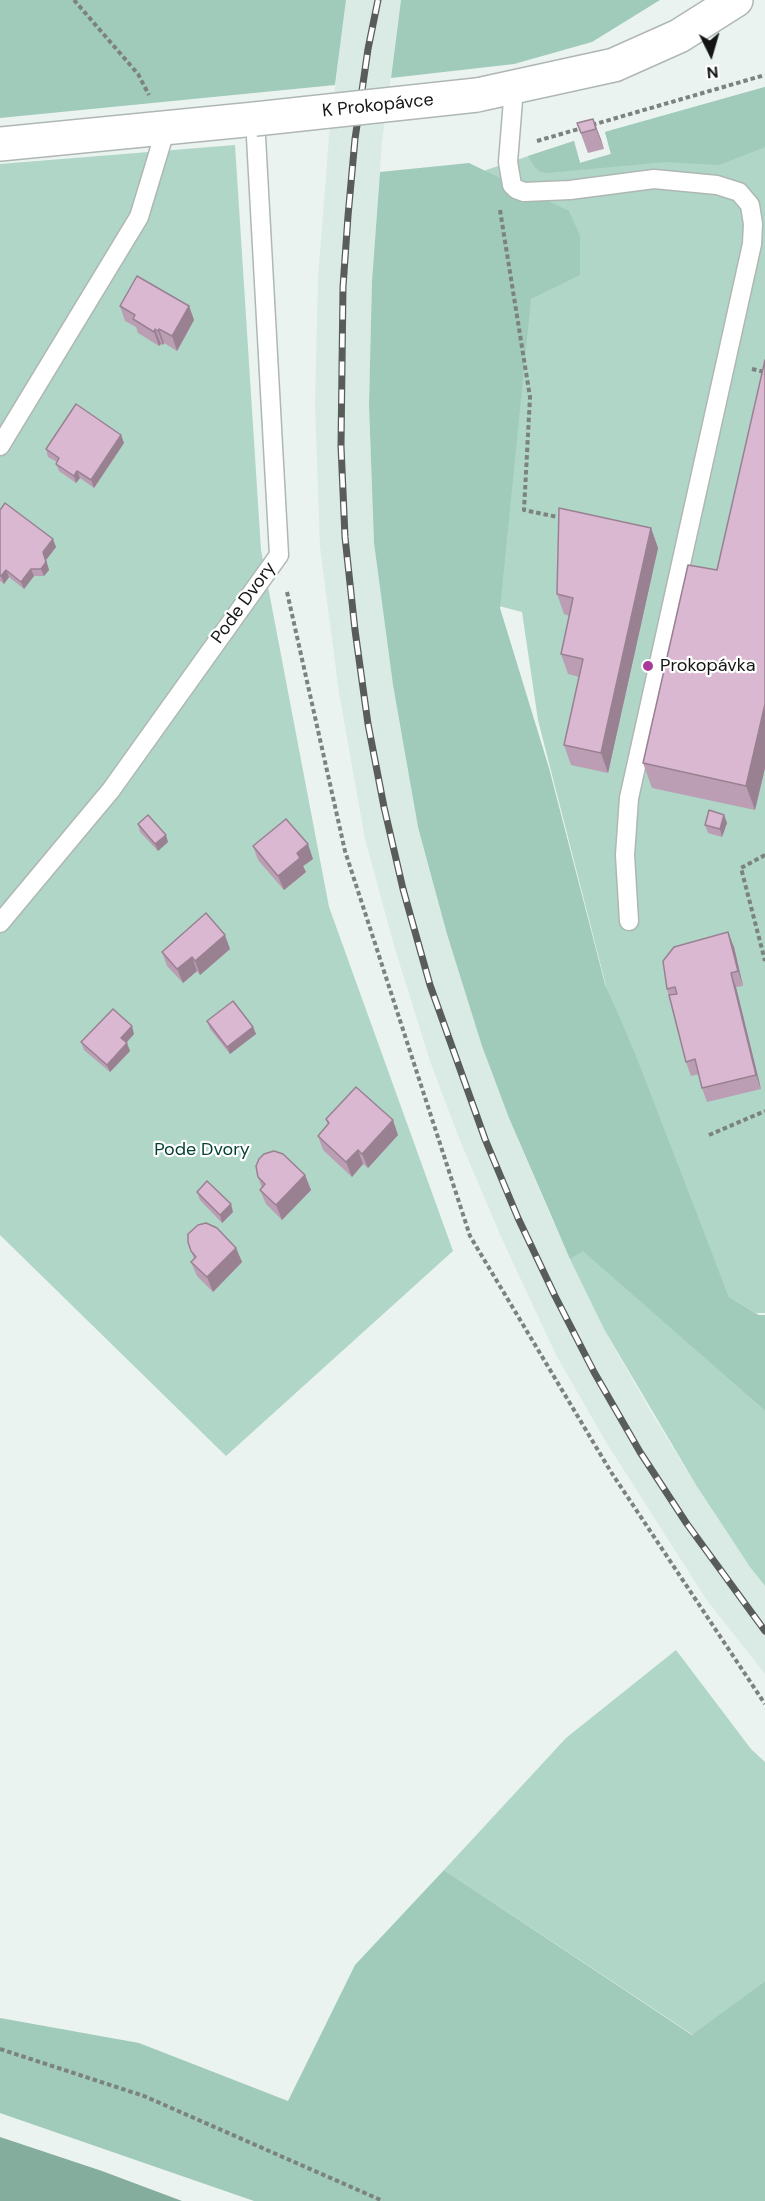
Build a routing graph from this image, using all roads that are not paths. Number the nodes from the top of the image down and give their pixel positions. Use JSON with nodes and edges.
{"nodes":[{"id":1,"x":736,"y":0,"type":"edge"},
{"id":2,"x":514,"y":88,"type":"junction"},
{"id":3,"x":166,"y":128,"type":"junction"},
{"id":4,"x":256,"y":130,"type":"junction"},
{"id":5,"x":0,"y":144,"type":"edge"},
{"id":6,"x":0,"y":446,"type":"edge"},
{"id":7,"x":629,"y":921,"type":"dead end"},
{"id":8,"x":0,"y":923,"type":"edge"}],
"edges":[{"from":1,"to":2,"type":"street","name":"K Prokopávce"},
{"from":2,"to":4,"type":"street","name":"K Prokopávce","bridge":true},
{"from":2,"to":7,"type":"lane"},
{"from":3,"to":4,"type":"street","name":"K Prokopávce"},
{"from":3,"to":5,"type":"street","name":"K Prokopávce"},
{"from":3,"to":6,"type":"lane"},
{"from":4,"to":8,"type":"lane","name":"Pode Dvory"}]}
